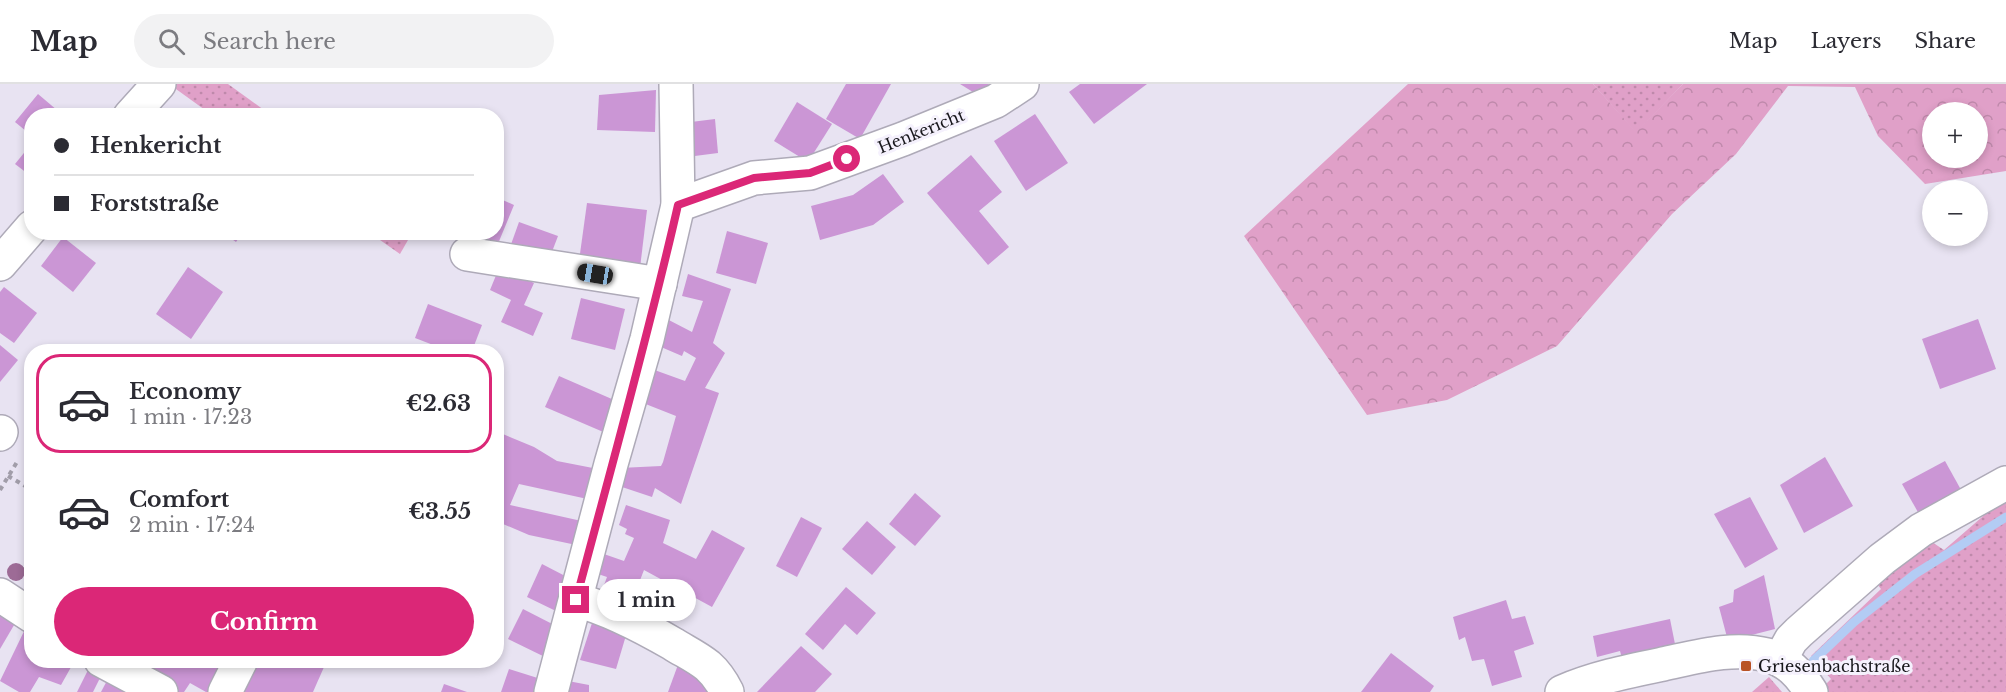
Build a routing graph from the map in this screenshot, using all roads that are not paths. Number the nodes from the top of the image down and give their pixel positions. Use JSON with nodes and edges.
{"nodes":[{"id":1,"x":159,"y":84,"type":"edge"},
{"id":2,"x":675,"y":84,"type":"edge"},
{"id":3,"x":1022,"y":84,"type":"edge"},
{"id":4,"x":137,"y":108,"type":"edge"},
{"id":5,"x":678,"y":205,"type":"junction"},
{"id":6,"x":24,"y":236,"type":"edge"},
{"id":7,"x":467,"y":254,"type":"dead end"},
{"id":8,"x":0,"y":264,"type":"edge"},
{"id":9,"x":660,"y":284,"type":"junction"},
{"id":10,"x":2006,"y":483,"type":"edge"},
{"id":11,"x":0,"y":595,"type":"edge"},
{"id":12,"x":576,"y":600,"type":"junction"},
{"id":13,"x":24,"y":611,"type":"edge"},
{"id":14,"x":1779,"y":660,"type":"junction"},
{"id":15,"x":116,"y":668,"type":"edge"},
{"id":16,"x":237,"y":668,"type":"edge"},
{"id":17,"x":161,"y":692,"type":"edge"},
{"id":18,"x":225,"y":692,"type":"edge"},
{"id":19,"x":551,"y":692,"type":"edge"},
{"id":20,"x":727,"y":692,"type":"edge"},
{"id":21,"x":1562,"y":692,"type":"edge"},
{"id":22,"x":1811,"y":692,"type":"edge"}],
"edges":[{"from":1,"to":4,"type":"street"},
{"from":2,"to":5,"type":"street"},
{"from":3,"to":5,"type":"street","name":"Henkericht"},
{"from":5,"to":9,"type":"street"},
{"from":6,"to":8,"type":"street"},
{"from":7,"to":9,"type":"street"},
{"from":9,"to":12,"type":"street"},
{"from":10,"to":14,"type":"street"},
{"from":11,"to":13,"type":"street"},
{"from":12,"to":19,"type":"street"},
{"from":12,"to":20,"type":"street"},
{"from":14,"to":21,"type":"street"},
{"from":14,"to":22,"type":"street"},
{"from":15,"to":17,"type":"street"},
{"from":16,"to":18,"type":"street"}]}
